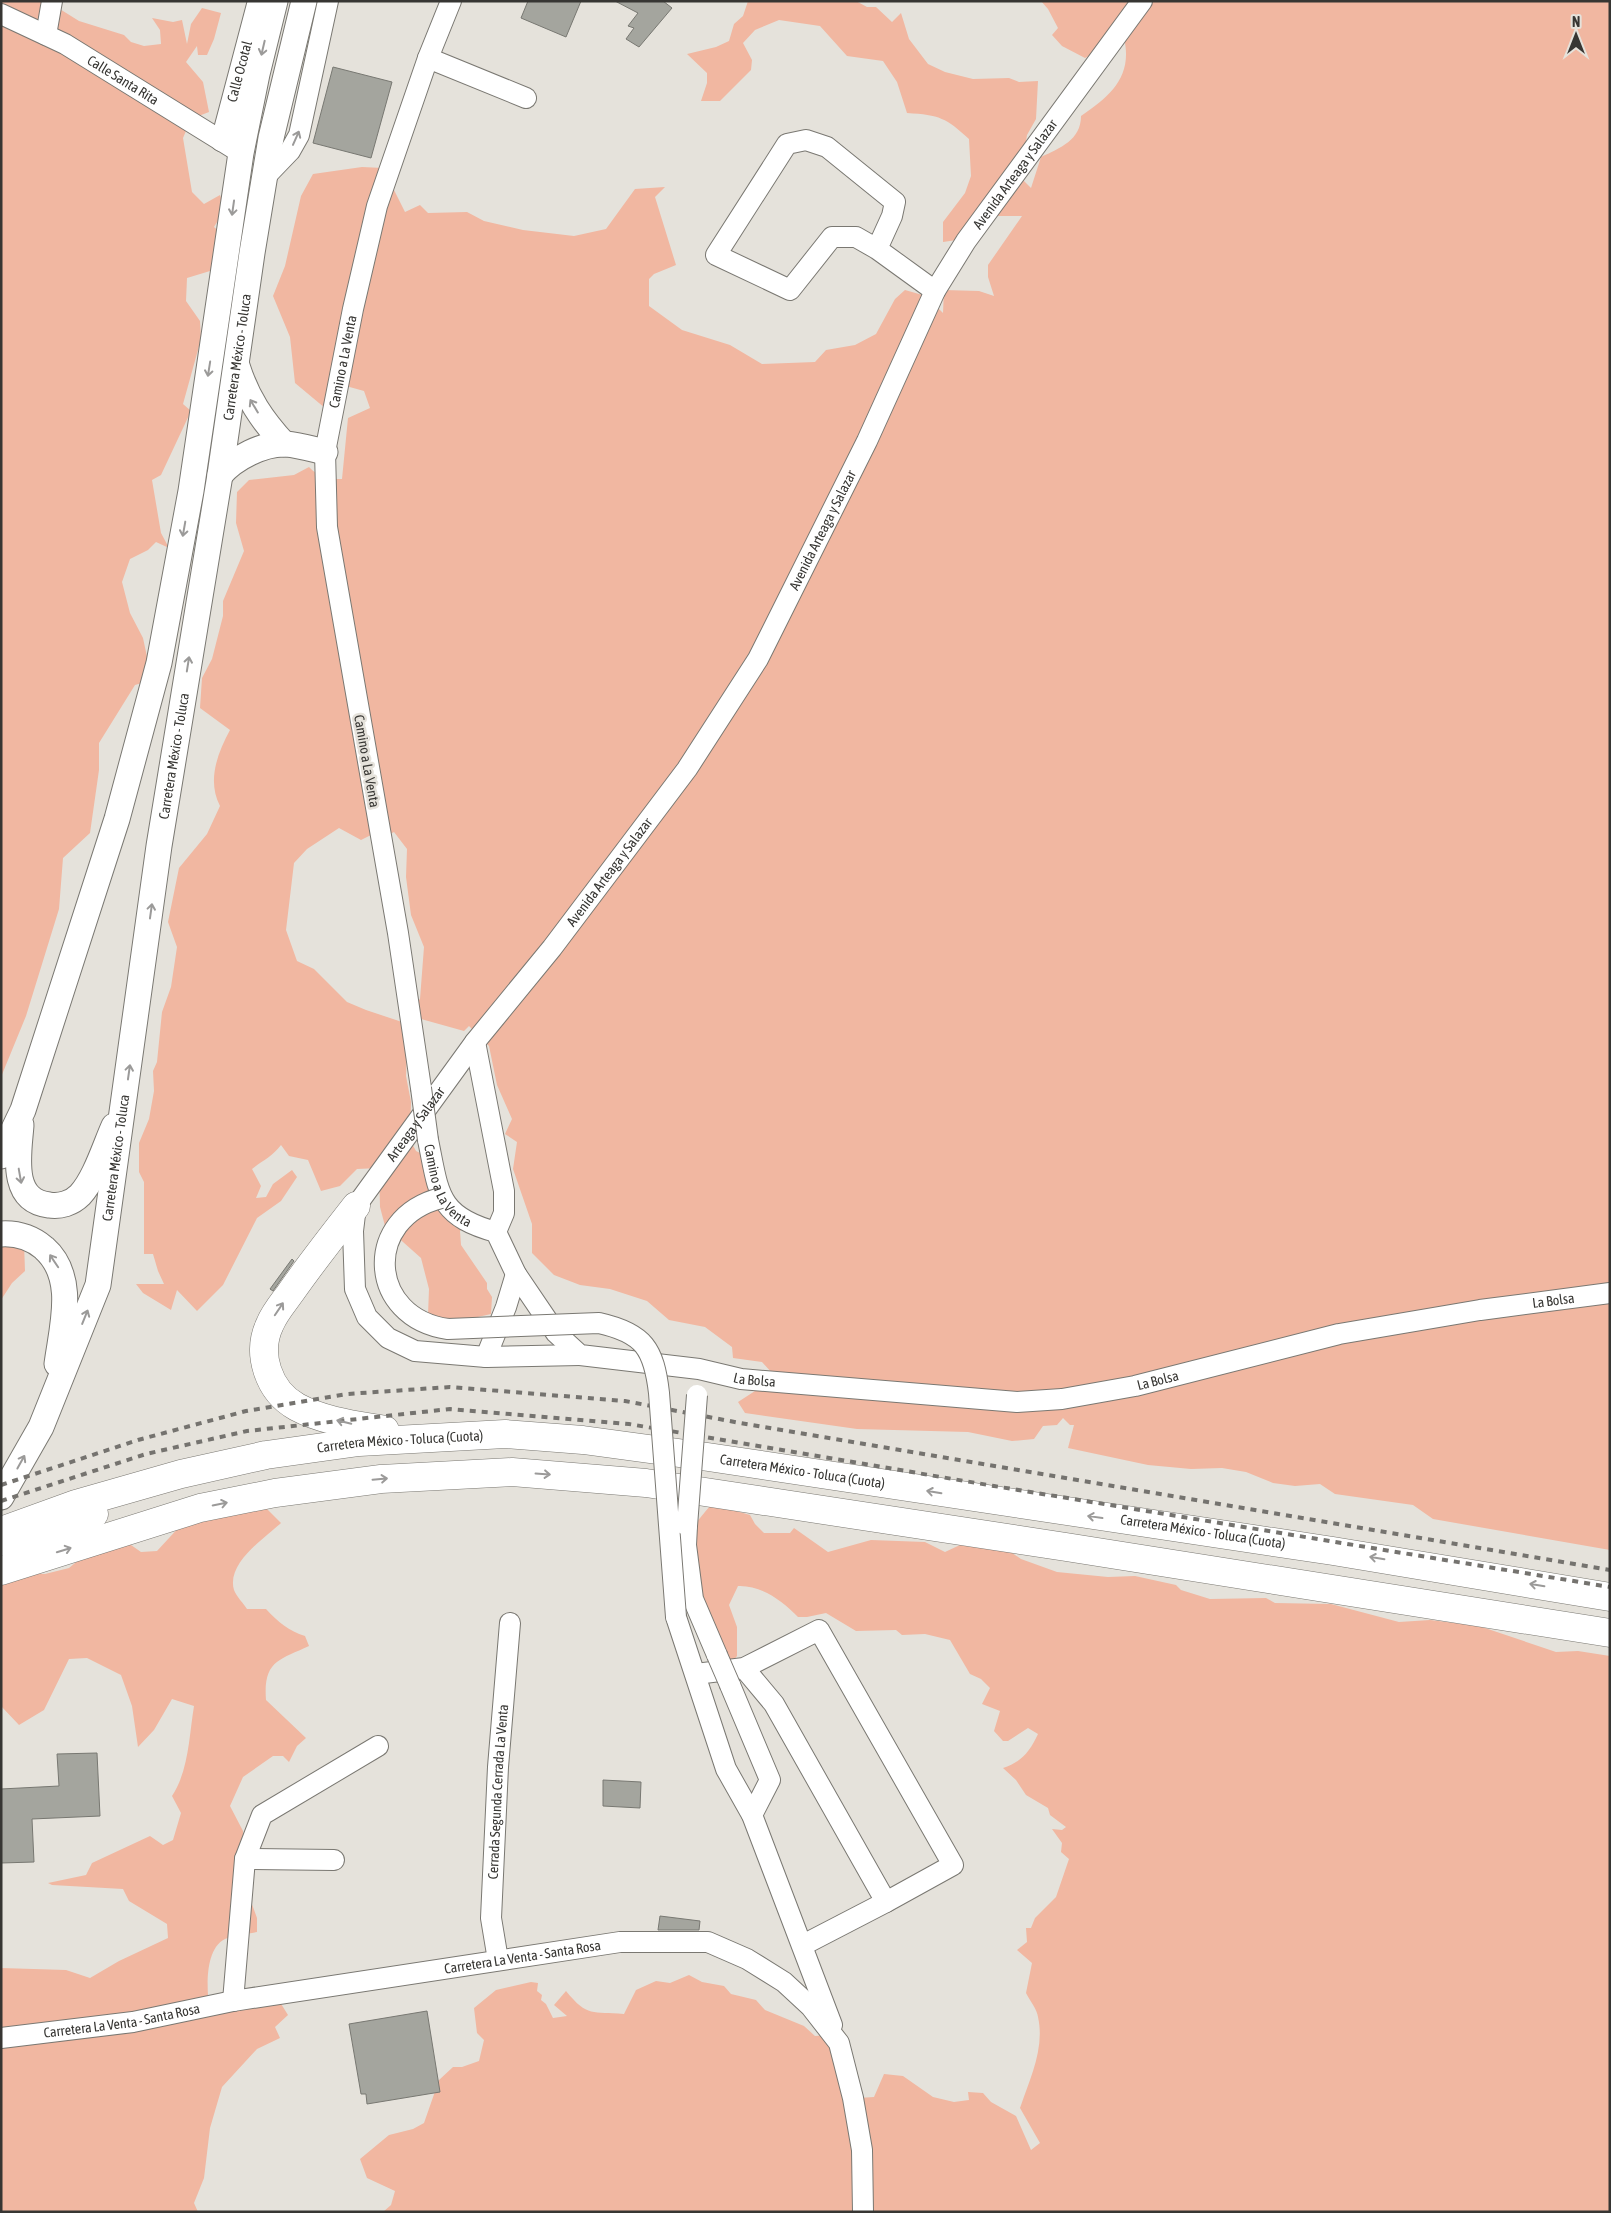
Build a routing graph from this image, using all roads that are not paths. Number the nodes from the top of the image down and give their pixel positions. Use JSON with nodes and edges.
{"nodes":[{"id":1,"x":52,"y":1,"type":"edge"},
{"id":2,"x":258,"y":1,"type":"edge"},
{"id":3,"x":275,"y":1,"type":"edge"},
{"id":4,"x":304,"y":1,"type":"edge"},
{"id":5,"x":328,"y":1,"type":"edge"},
{"id":6,"x":451,"y":1,"type":"edge"},
{"id":7,"x":1142,"y":1,"type":"edge"},
{"id":8,"x":1,"y":14,"type":"edge"},
{"id":9,"x":46,"y":35,"type":"junction"},
{"id":10,"x":428,"y":58,"type":"junction"},
{"id":11,"x":526,"y":98,"type":"dead end"},
{"id":12,"x":231,"y":147,"type":"junction"},
{"id":13,"x":266,"y":176,"type":"junction"},
{"id":14,"x":877,"y":249,"type":"junction"},
{"id":15,"x":935,"y":291,"type":"junction"},
{"id":16,"x":235,"y":362,"type":"junction"},
{"id":17,"x":284,"y":444,"type":"junction"},
{"id":18,"x":325,"y":452,"type":"junction"},
{"id":19,"x":220,"y":475,"type":"junction"},
{"id":20,"x":475,"y":1042,"type":"junction"},
{"id":21,"x":125,"y":1103,"type":"junction"},
{"id":22,"x":23,"y":1110,"type":"junction"},
{"id":23,"x":1,"y":1156,"type":"edge"},
{"id":24,"x":441,"y":1198,"type":"junction"},
{"id":25,"x":356,"y":1206,"type":"junction"},
{"id":26,"x":496,"y":1232,"type":"junction"},
{"id":27,"x":1,"y":1234,"type":"edge"},
{"id":28,"x":516,"y":1274,"type":"junction"},
{"id":29,"x":1610,"y":1293,"type":"edge"},
{"id":30,"x":580,"y":1355,"type":"junction"},
{"id":31,"x":486,"y":1357,"type":"junction"},
{"id":32,"x":699,"y":1369,"type":"junction"},
{"id":33,"x":54,"y":1394,"type":"junction"},
{"id":34,"x":426,"y":1438,"type":"junction"},
{"id":35,"x":177,"y":1475,"type":"junction"},
{"id":36,"x":1,"y":1497,"type":"edge"},
{"id":37,"x":1,"y":1531,"type":"edge"},
{"id":38,"x":1,"y":1556,"type":"edge"},
{"id":39,"x":1,"y":1571,"type":"edge"},
{"id":40,"x":1610,"y":1597,"type":"edge"},
{"id":41,"x":510,"y":1623,"type":"dead end"},
{"id":42,"x":1610,"y":1633,"type":"edge"},
{"id":43,"x":744,"y":1668,"type":"junction"},
{"id":44,"x":696,"y":1674,"type":"junction"},
{"id":45,"x":378,"y":1746,"type":"dead end"},
{"id":46,"x":752,"y":1815,"type":"junction"},
{"id":47,"x":245,"y":1859,"type":"junction"},
{"id":48,"x":334,"y":1860,"type":"dead end"},
{"id":49,"x":886,"y":1902,"type":"junction"},
{"id":50,"x":802,"y":1945,"type":"junction"},
{"id":51,"x":498,"y":1960,"type":"junction"},
{"id":52,"x":232,"y":2001,"type":"junction"},
{"id":53,"x":1,"y":2038,"type":"edge"},
{"id":54,"x":839,"y":2043,"type":"junction"},
{"id":55,"x":863,"y":2212,"type":"edge"}],
"edges":[{"from":1,"to":9,"type":"street"},
{"from":2,"to":12,"type":"street","name":"Calle Ocotal"},
{"from":3,"to":12,"type":"main road","name":"Carretera México - Toluca","one_way":true},
{"from":4,"to":13,"type":"main road","name":"Carretera México - Toluca"},
{"from":13,"to":5,"type":"street","one_way":true},
{"from":6,"to":10,"type":"street","name":"Camino a La Venta"},
{"from":7,"to":15,"type":"street","name":"Avenida Arteaga y Salazar"},
{"from":8,"to":9,"type":"street","name":"Calle Santa Rita"},
{"from":9,"to":12,"type":"street","name":"Calle Santa Rita"},
{"from":10,"to":11,"type":"street"},
{"from":10,"to":18,"type":"street","name":"Camino a La Venta"},
{"from":12,"to":22,"type":"main road","name":"Carretera México - Toluca","one_way":true},
{"from":13,"to":16,"type":"main road","name":"Carretera México - Toluca"},
{"from":14,"to":14,"type":"street"},
{"from":14,"to":15,"type":"street"},
{"from":15,"to":20,"type":"street","name":"Avenida Arteaga y Salazar"},
{"from":17,"to":16,"type":"main road","one_way":true},
{"from":16,"to":19,"type":"main road","name":"Carretera México - Toluca"},
{"from":17,"to":18,"type":"main road"},
{"from":17,"to":19,"type":"main road"},
{"from":18,"to":24,"type":"street","name":"Camino a La Venta","bridge":true},
{"from":21,"to":19,"type":"main road","name":"Carretera México - Toluca","one_way":true},
{"from":20,"to":25,"type":"street","name":"Arteaga y Salazar"},
{"from":20,"to":26,"type":"street"},
{"from":22,"to":21,"type":"main road","one_way":true},
{"from":33,"to":21,"type":"main road","name":"Carretera México - Toluca","one_way":true},
{"from":22,"to":23,"type":"main road","name":"Carretera México - Toluca"},
{"from":24,"to":26,"type":"street","name":"Camino a La Venta"},
{"from":24,"to":44,"type":"street","bridge":true},
{"from":25,"to":31,"type":"street"},
{"from":34,"to":25,"type":"highway","one_way":true},
{"from":26,"to":28,"type":"street","name":"Camino a La Venta"},
{"from":33,"to":27,"type":"main road","one_way":true},
{"from":28,"to":30,"type":"street","name":"Camino a La Venta"},
{"from":28,"to":31,"type":"street"},
{"from":29,"to":32,"type":"street","name":"La Bolsa"},
{"from":30,"to":31,"type":"street"},
{"from":30,"to":32,"type":"street"},
{"from":32,"to":46,"type":"street","bridge":true},
{"from":36,"to":33,"type":"main road","name":"Carretera México - Toluca","one_way":true},
{"from":34,"to":35,"type":"highway","name":"Carretera México - Toluca (Cuota)"},
{"from":40,"to":34,"type":"highway","name":"Carretera México - Toluca (Cuota)","one_way":true},
{"from":35,"to":37,"type":"highway","name":"Carretera México - Toluca (Cuota)"},
{"from":35,"to":38,"type":"highway"},
{"from":39,"to":42,"type":"highway","one_way":true},
{"from":41,"to":51,"type":"street","name":"Cerrada Segunda Cerrada La Venta"},
{"from":43,"to":44,"type":"street"},
{"from":43,"to":49,"type":"street"},
{"from":43,"to":49,"type":"street"},
{"from":44,"to":46,"type":"street"},
{"from":45,"to":47,"type":"street"},
{"from":46,"to":50,"type":"street"},
{"from":47,"to":48,"type":"street"},
{"from":47,"to":52,"type":"street"},
{"from":49,"to":50,"type":"street"},
{"from":50,"to":54,"type":"street"},
{"from":51,"to":52,"type":"street","name":"Carretera La Venta - Santa Rosa"},
{"from":51,"to":54,"type":"street","name":"Carretera La Venta - Santa Rosa"},
{"from":52,"to":53,"type":"street","name":"Carretera La Venta - Santa Rosa"},
{"from":54,"to":55,"type":"street","name":"Carretera La Venta - Santa Rosa"}]}
